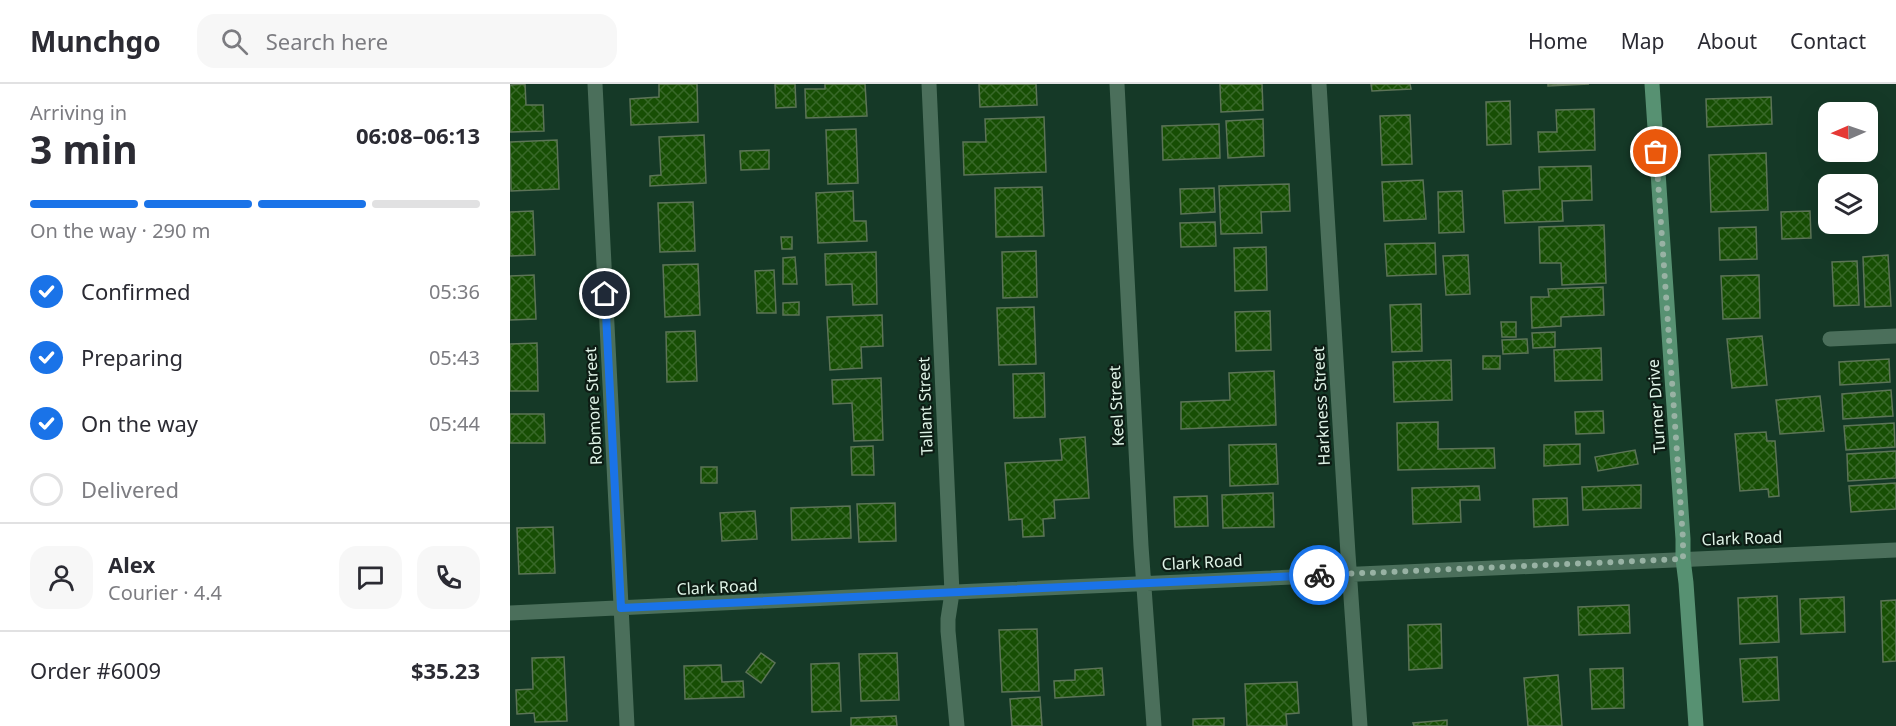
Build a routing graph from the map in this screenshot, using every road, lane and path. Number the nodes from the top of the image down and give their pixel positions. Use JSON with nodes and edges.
{"nodes":[{"id":1,"x":595,"y":84,"type":"edge"},
{"id":2,"x":930,"y":84,"type":"edge"},
{"id":3,"x":1117,"y":84,"type":"edge"},
{"id":4,"x":1319,"y":84,"type":"edge"},
{"id":5,"x":1652,"y":84,"type":"edge"},
{"id":6,"x":1896,"y":336,"type":"edge"},
{"id":7,"x":1830,"y":339,"type":"dead end"},
{"id":8,"x":1896,"y":550,"type":"edge"},
{"id":9,"x":1683,"y":559,"type":"junction"},
{"id":10,"x":1349,"y":573,"type":"junction"},
{"id":11,"x":1144,"y":583,"type":"junction"},
{"id":12,"x":952,"y":593,"type":"junction"},
{"id":13,"x":621,"y":608,"type":"junction"},
{"id":14,"x":510,"y":613,"type":"edge"},
{"id":15,"x":627,"y":726,"type":"edge"},
{"id":16,"x":957,"y":726,"type":"edge"},
{"id":17,"x":1154,"y":726,"type":"edge"},
{"id":18,"x":1360,"y":726,"type":"edge"},
{"id":19,"x":1696,"y":726,"type":"edge"}],
"edges":[{"from":1,"to":13,"type":"street","name":"Robmore Street"},
{"from":2,"to":12,"type":"street","name":"Tallant Street"},
{"from":3,"to":11,"type":"street","name":"Keel Street"},
{"from":4,"to":10,"type":"street","name":"Harkness Street"},
{"from":5,"to":9,"type":"street","name":"Turner Drive"},
{"from":6,"to":7,"type":"street"},
{"from":8,"to":9,"type":"street","name":"Clark Road"},
{"from":9,"to":10,"type":"street","name":"Clark Road"},
{"from":9,"to":19,"type":"street","name":"Turner Drive"},
{"from":10,"to":11,"type":"street","name":"Clark Road"},
{"from":10,"to":18,"type":"street","name":"Harkness Street"},
{"from":11,"to":12,"type":"street","name":"Clark Road"},
{"from":11,"to":17,"type":"street","name":"Keel Street"},
{"from":12,"to":13,"type":"street","name":"Clark Road"},
{"from":12,"to":16,"type":"street","name":"Tallant Street"},
{"from":13,"to":14,"type":"street","name":"Clark Road"},
{"from":13,"to":15,"type":"street","name":"Robmore Street"}]}
